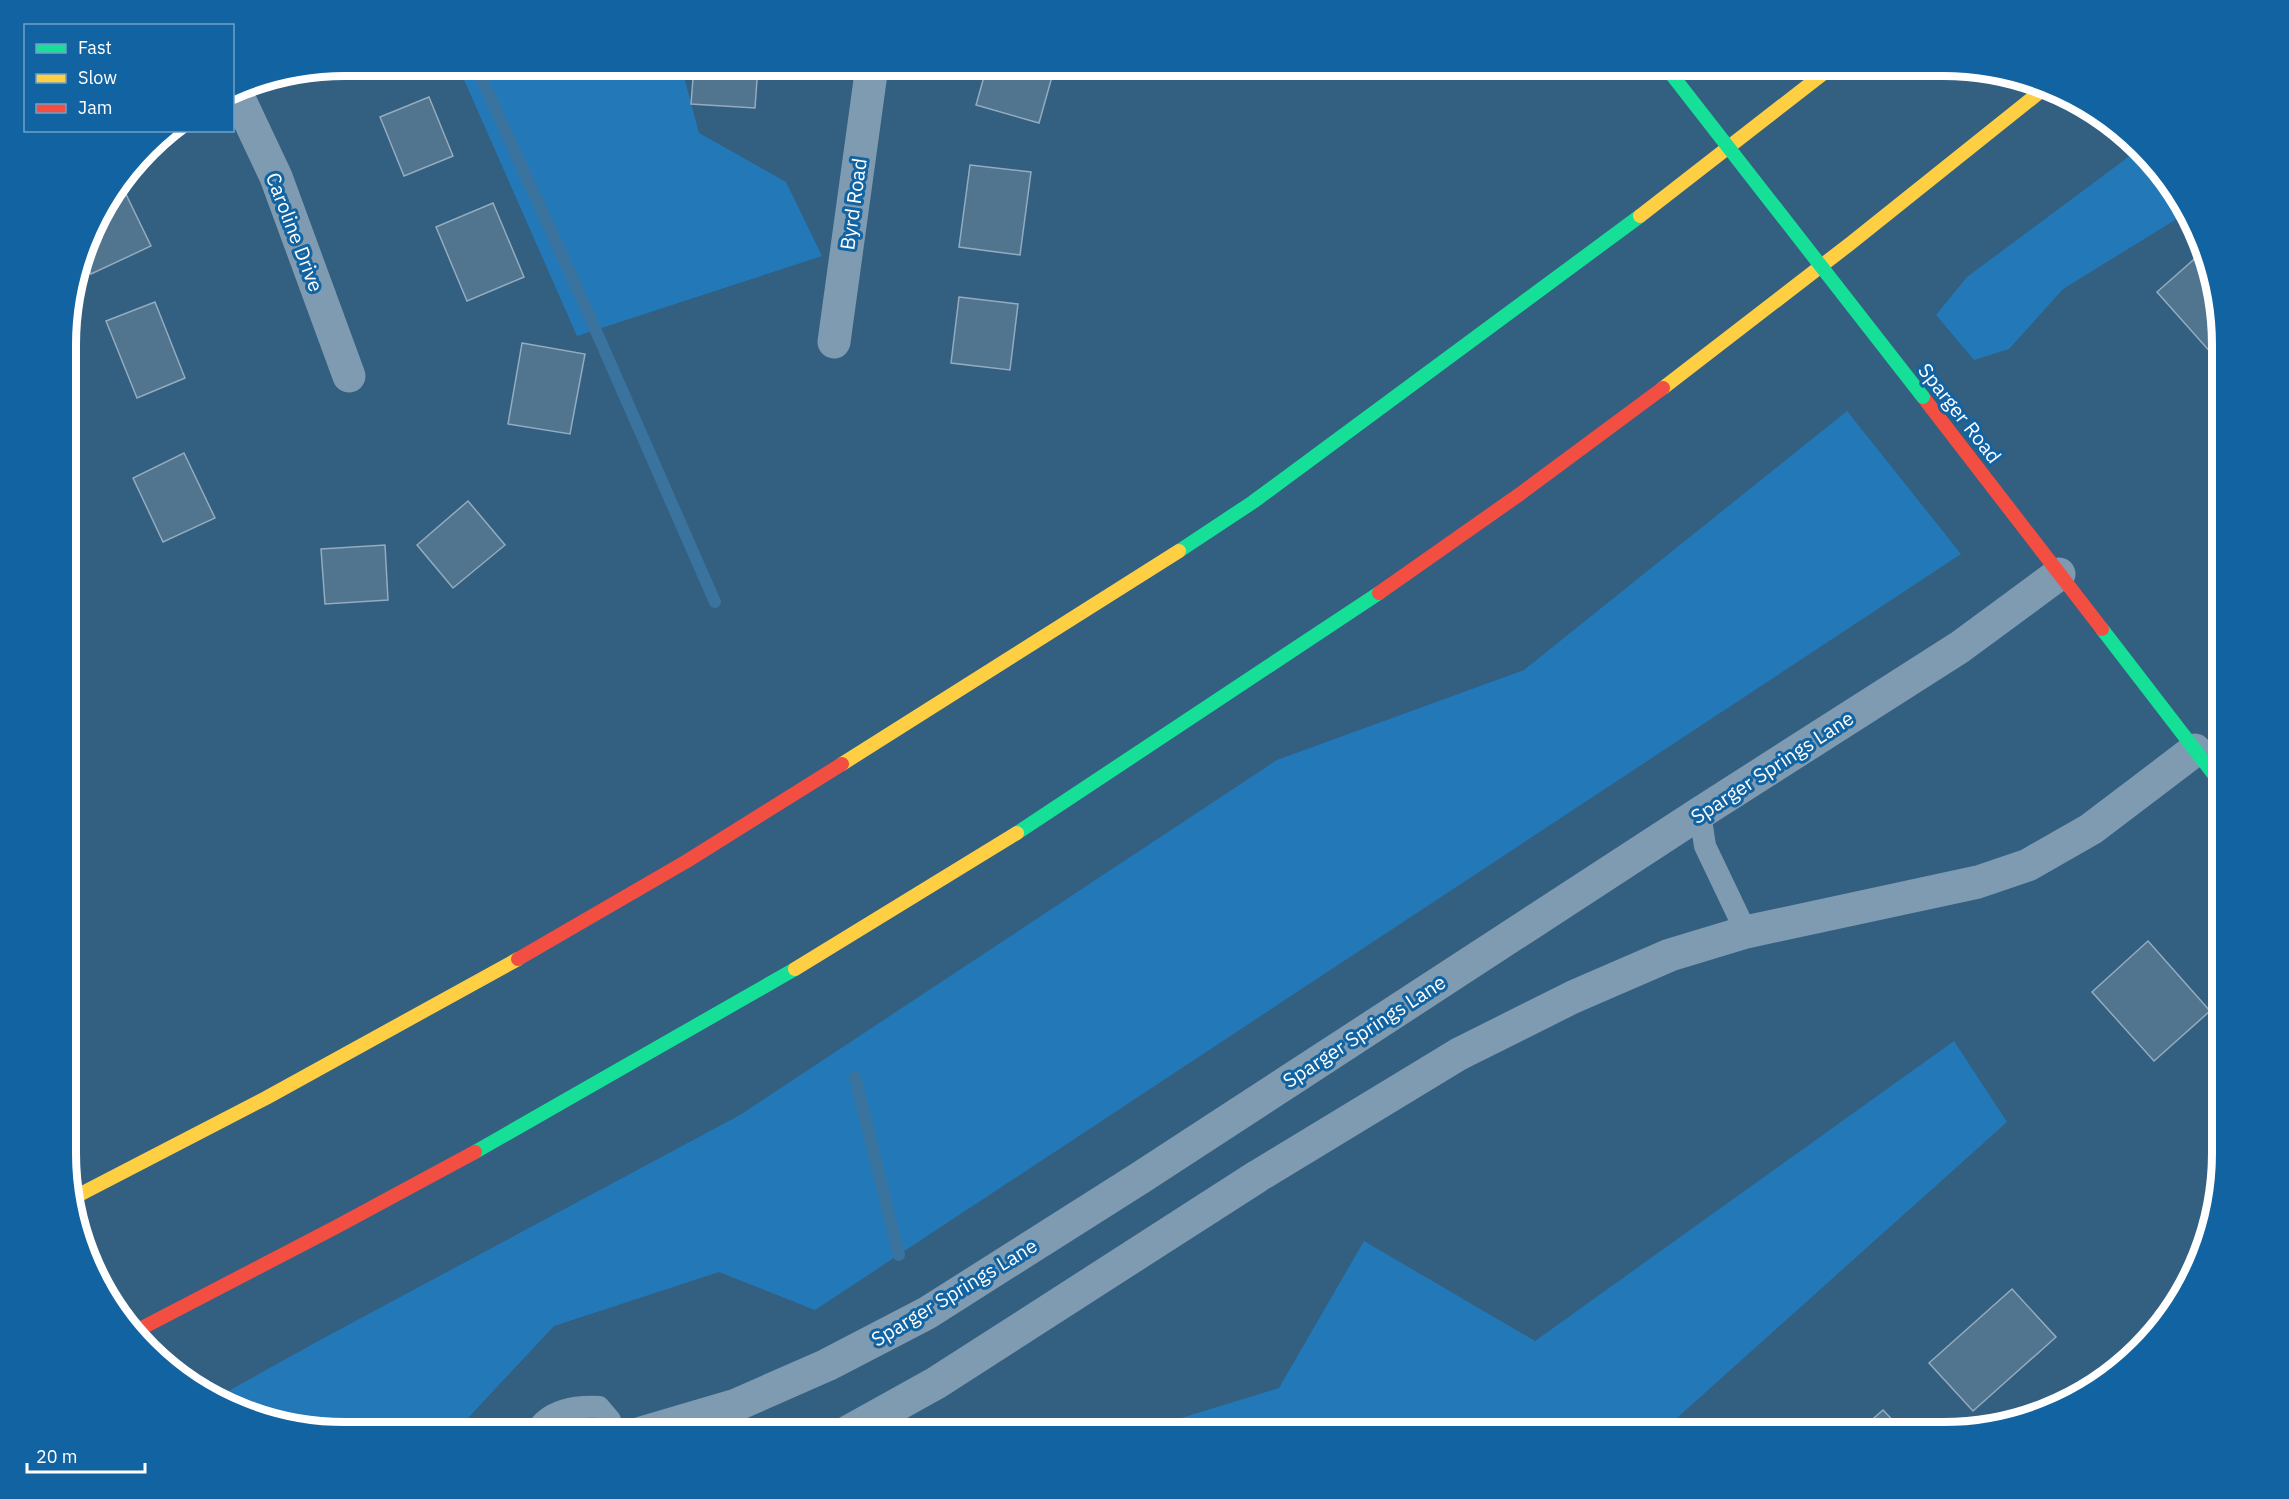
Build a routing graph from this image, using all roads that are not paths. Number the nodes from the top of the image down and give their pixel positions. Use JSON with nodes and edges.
{"nodes":[{"id":1,"x":871,"y":76,"type":"edge"},
{"id":2,"x":1673,"y":76,"type":"edge"},
{"id":3,"x":1820,"y":76,"type":"edge"},
{"id":4,"x":2038,"y":94,"type":"edge"},
{"id":5,"x":239,"y":99,"type":"edge"},
{"id":6,"x":834,"y":342,"type":"dead end"},
{"id":7,"x":349,"y":376,"type":"dead end"},
{"id":8,"x":2059,"y":574,"type":"junction"},
{"id":9,"x":2195,"y":750,"type":"junction"},
{"id":10,"x":2212,"y":772,"type":"edge"},
{"id":11,"x":1700,"y":813,"type":"junction"},
{"id":12,"x":1746,"y":932,"type":"junction"},
{"id":13,"x":80,"y":1194,"type":"edge"},
{"id":14,"x":141,"y":1328,"type":"edge"},
{"id":15,"x":543,"y":1422,"type":"edge"},
{"id":16,"x":610,"y":1422,"type":"edge"},
{"id":17,"x":678,"y":1422,"type":"edge"},
{"id":18,"x":866,"y":1422,"type":"edge"}],
"edges":[{"from":1,"to":6,"type":"street","name":"Byrd Road"},
{"from":2,"to":8,"type":"main road","name":"Sparger Road","bridge":true},
{"from":3,"to":13,"type":"main road"},
{"from":4,"to":14,"type":"main road"},
{"from":5,"to":7,"type":"street","name":"Caroline Drive"},
{"from":8,"to":9,"type":"main road","name":"Sparger Road"},
{"from":8,"to":11,"type":"street","name":"Sparger Springs Lane"},
{"from":9,"to":10,"type":"main road","name":"Sparger Road"},
{"from":9,"to":12,"type":"street"},
{"from":11,"to":12,"type":"lane"},
{"from":11,"to":17,"type":"street","name":"Sparger Springs Lane"},
{"from":12,"to":18,"type":"street"},
{"from":15,"to":16,"type":"lane"}]}
